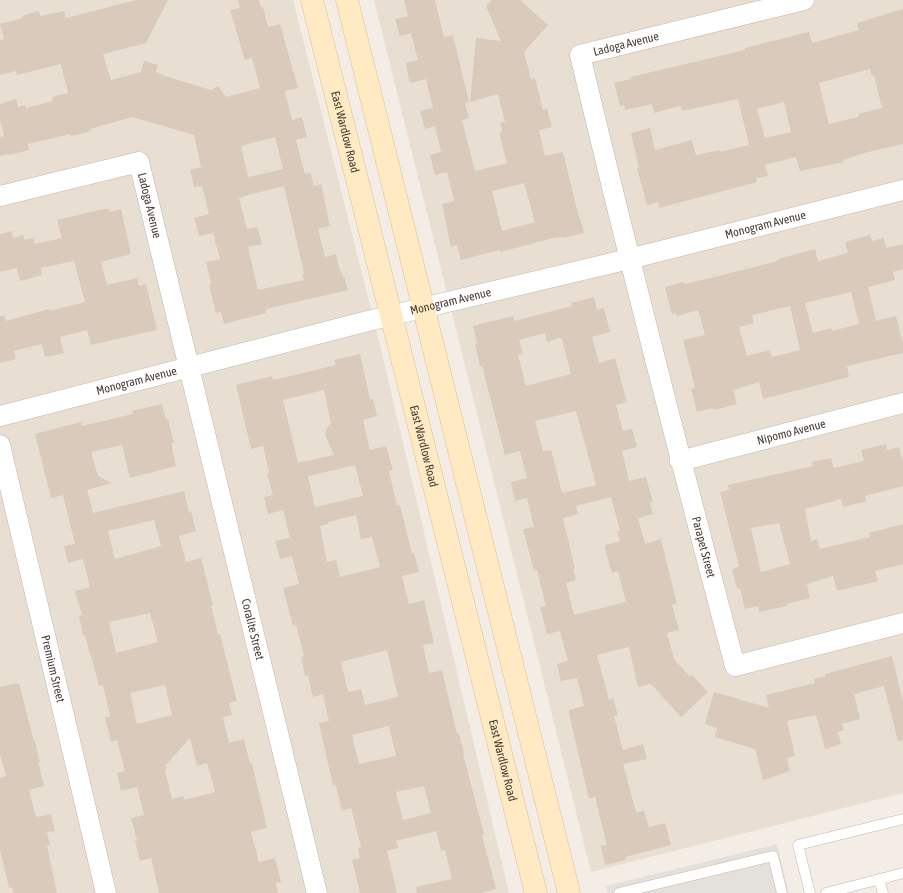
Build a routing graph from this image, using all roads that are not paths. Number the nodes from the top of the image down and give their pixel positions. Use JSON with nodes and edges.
{"nodes":[{"id":1,"x":312,"y":0,"type":"edge"},
{"id":2,"x":347,"y":0,"type":"edge"},
{"id":3,"x":804,"y":0,"type":"edge"},
{"id":4,"x":903,"y":190,"type":"edge"},
{"id":5,"x":0,"y":196,"type":"edge"},
{"id":6,"x":629,"y":259,"type":"junction"},
{"id":7,"x":423,"y":308,"type":"junction"},
{"id":8,"x":391,"y":315,"type":"junction"},
{"id":9,"x":189,"y":366,"type":"junction"},
{"id":10,"x":903,"y":403,"type":"edge"},
{"id":11,"x":0,"y":416,"type":"edge"},
{"id":12,"x":0,"y":445,"type":"edge"},
{"id":13,"x":680,"y":460,"type":"junction"},
{"id":14,"x":903,"y":623,"type":"edge"},
{"id":15,"x":903,"y":819,"type":"edge"},
{"id":16,"x":903,"y":873,"type":"edge"},
{"id":17,"x":879,"y":879,"type":"junction"},
{"id":18,"x":106,"y":893,"type":"edge"},
{"id":19,"x":318,"y":893,"type":"edge"},
{"id":20,"x":536,"y":893,"type":"edge"},
{"id":21,"x":569,"y":893,"type":"edge"},
{"id":22,"x":619,"y":893,"type":"edge"},
{"id":23,"x":782,"y":893,"type":"edge"},
{"id":24,"x":810,"y":893,"type":"edge"},
{"id":25,"x":826,"y":893,"type":"edge"},
{"id":26,"x":883,"y":893,"type":"edge"}],
"edges":[{"from":1,"to":8,"type":"main road","name":"East Wardlow Road"},
{"from":2,"to":7,"type":"main road"},
{"from":3,"to":6,"type":"street","name":"Ladoga Avenue"},
{"from":4,"to":6,"type":"street","name":"Monogram Avenue"},
{"from":5,"to":9,"type":"street","name":"Ladoga Avenue"},
{"from":6,"to":7,"type":"street","name":"Monogram Avenue"},
{"from":6,"to":13,"type":"street","name":"Parapet Street"},
{"from":7,"to":8,"type":"street","name":"Monogram Avenue"},
{"from":7,"to":21,"type":"main road"},
{"from":8,"to":9,"type":"street","name":"Monogram Avenue"},
{"from":8,"to":20,"type":"main road","name":"East Wardlow Road"},
{"from":9,"to":11,"type":"street","name":"Monogram Avenue"},
{"from":9,"to":19,"type":"street","name":"Coralite Street"},
{"from":10,"to":13,"type":"street","name":"Nipomo Avenue"},
{"from":12,"to":18,"type":"street","name":"Premium Street"},
{"from":13,"to":14,"type":"street","name":"Parapet Street"},
{"from":15,"to":24,"type":"lane"},
{"from":16,"to":17,"type":"lane"},
{"from":17,"to":25,"type":"lane"},
{"from":17,"to":26,"type":"lane"},
{"from":22,"to":23,"type":"lane"}]}
